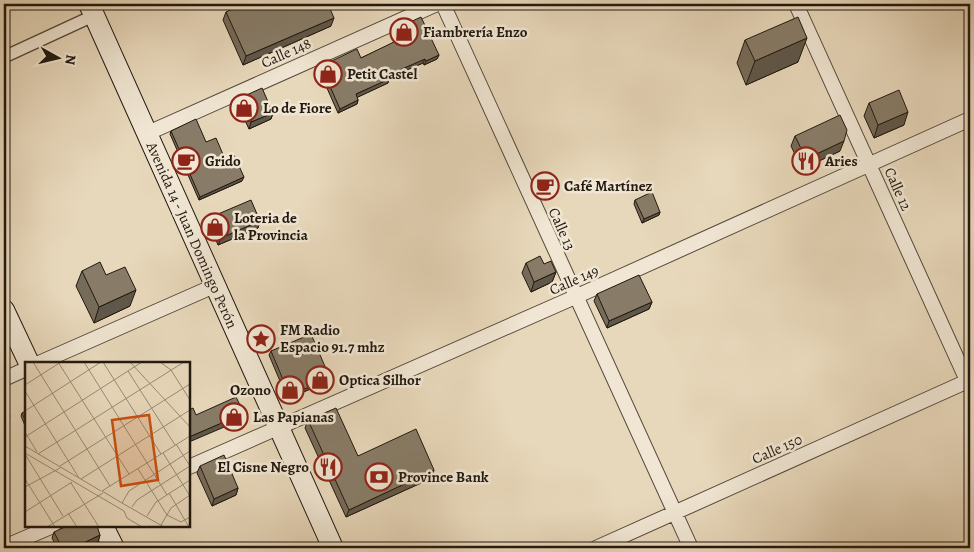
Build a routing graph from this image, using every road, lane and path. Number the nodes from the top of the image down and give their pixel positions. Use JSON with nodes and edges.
{"nodes":[{"id":1,"x":437,"y":4,"type":"edge"},
{"id":2,"x":443,"y":4,"type":"edge"},
{"id":3,"x":796,"y":4,"type":"edge"},
{"id":4,"x":92,"y":9,"type":"edge"},
{"id":5,"x":4,"y":57,"type":"edge"},
{"id":6,"x":970,"y":119,"type":"edge"},
{"id":7,"x":148,"y":133,"type":"junction"},
{"id":8,"x":869,"y":163,"type":"junction"},
{"id":9,"x":214,"y":286,"type":"junction"},
{"id":10,"x":576,"y":297,"type":"junction"},
{"id":11,"x":4,"y":310,"type":"edge"},
{"id":12,"x":29,"y":362,"type":"edge"},
{"id":13,"x":41,"y":362,"type":"edge"},
{"id":14,"x":25,"y":369,"type":"edge"},
{"id":15,"x":4,"y":379,"type":"edge"},
{"id":16,"x":969,"y":383,"type":"edge"},
{"id":17,"x":277,"y":428,"type":"junction"},
{"id":18,"x":190,"y":467,"type":"edge"},
{"id":19,"x":675,"y":513,"type":"junction"},
{"id":20,"x":51,"y":527,"type":"edge"},
{"id":21,"x":104,"y":527,"type":"edge"},
{"id":22,"x":4,"y":547,"type":"edge"},
{"id":23,"x":114,"y":548,"type":"edge"},
{"id":24,"x":333,"y":548,"type":"edge"},
{"id":25,"x":596,"y":548,"type":"edge"},
{"id":26,"x":691,"y":548,"type":"edge"}],
"edges":[{"from":1,"to":7,"type":"street","name":"Calle 148"},
{"from":2,"to":10,"type":"street","name":"Calle 13"},
{"from":3,"to":8,"type":"street","name":"Calle 12"},
{"from":4,"to":5,"type":"street"},
{"from":4,"to":7,"type":"main road","name":"Avenida 14 - Juan Domingo Perón"},
{"from":6,"to":8,"type":"street","name":"Calle 149"},
{"from":7,"to":9,"type":"main road","name":"Avenida 14 - Juan Domingo Perón"},
{"from":8,"to":10,"type":"street","name":"Calle 149"},
{"from":8,"to":16,"type":"street","name":"Calle 12"},
{"from":9,"to":13,"type":"street"},
{"from":9,"to":17,"type":"main road","name":"Avenida 14 - Juan Domingo Perón"},
{"from":10,"to":17,"type":"street","name":"Calle 149"},
{"from":10,"to":19,"type":"street","name":"Calle 13"},
{"from":11,"to":12,"type":"main road"},
{"from":14,"to":15,"type":"street"},
{"from":16,"to":19,"type":"street","name":"Calle 150"},
{"from":17,"to":18,"type":"street","name":"Calle 149"},
{"from":17,"to":24,"type":"main road","name":"Avenida 14 - Juan Domingo Perón"},
{"from":19,"to":25,"type":"street","name":"Calle 150"},
{"from":19,"to":26,"type":"street","name":"Calle 13"},
{"from":20,"to":22,"type":"street"},
{"from":21,"to":23,"type":"main road"}]}
